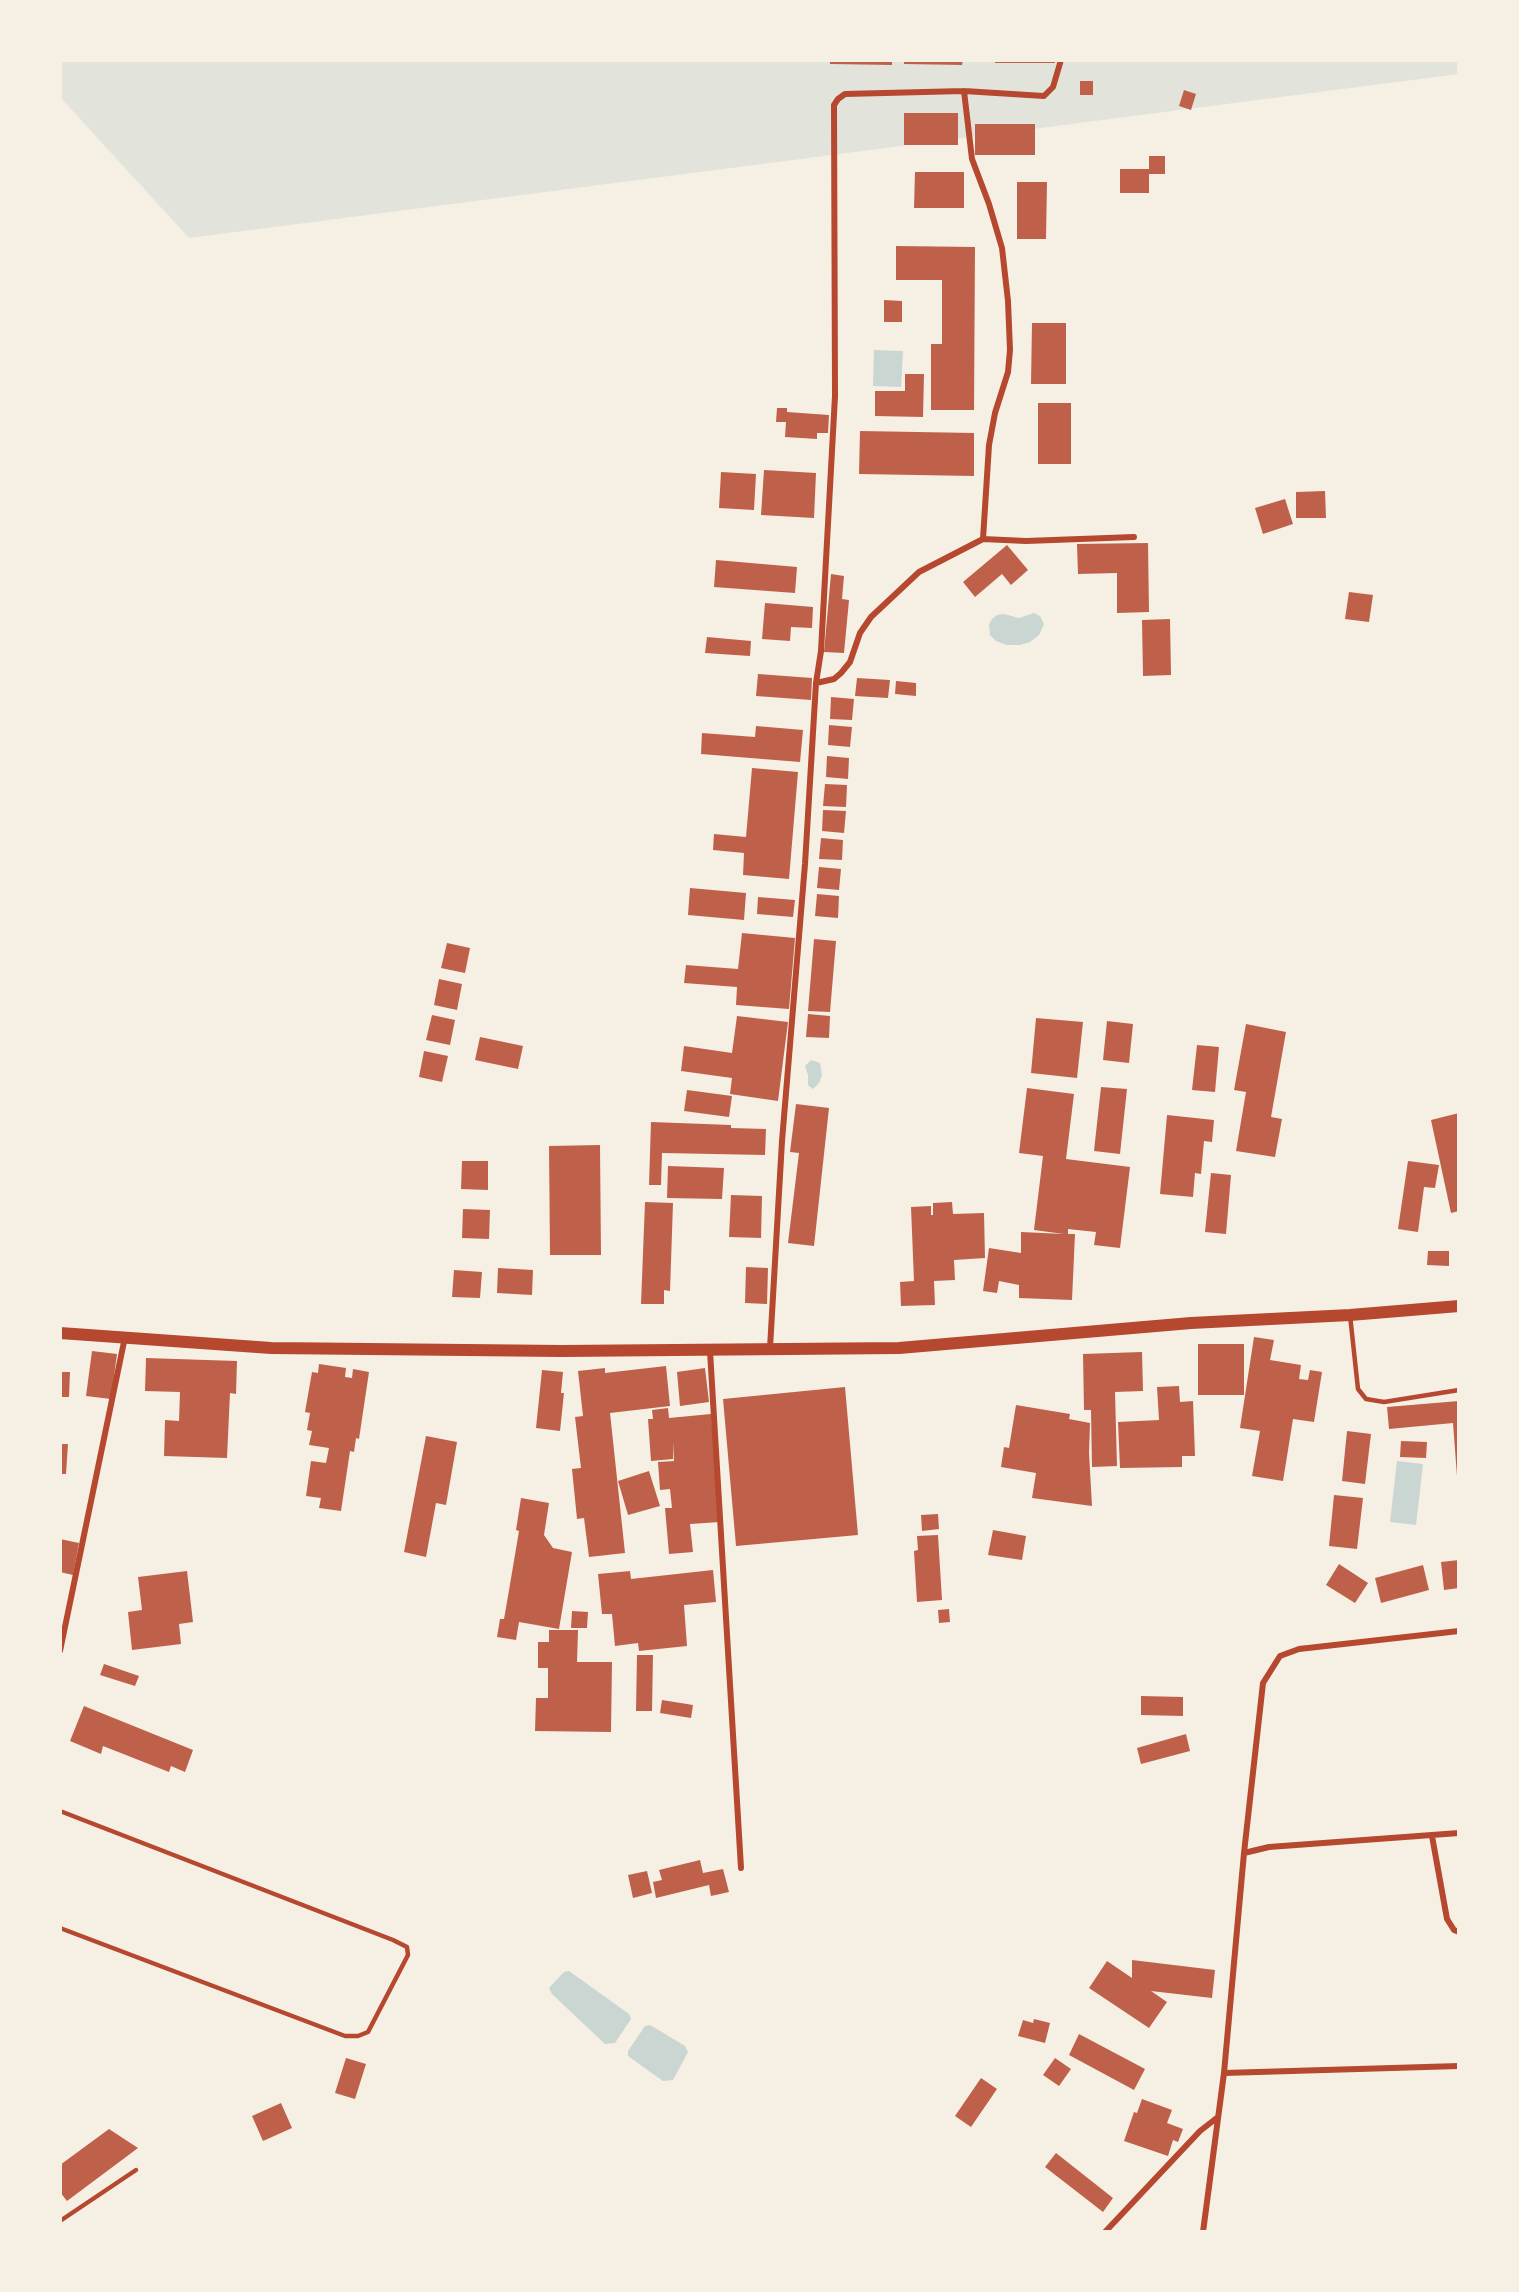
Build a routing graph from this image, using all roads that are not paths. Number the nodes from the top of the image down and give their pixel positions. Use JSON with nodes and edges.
{"nodes":[{"id":1,"x":1061,"y":60,"type":"edge"},
{"id":2,"x":964,"y":91,"type":"junction"},
{"id":3,"x":1134,"y":537,"type":"dead end"},
{"id":4,"x":983,"y":539,"type":"junction"},
{"id":5,"x":816,"y":683,"type":"junction"},
{"id":6,"x":1459,"y":1306,"type":"edge"},
{"id":7,"x":1350,"y":1315,"type":"junction"},
{"id":8,"x":60,"y":1334,"type":"edge"},
{"id":9,"x":125,"y":1337,"type":"junction"},
{"id":10,"x":770,"y":1348,"type":"junction"},
{"id":11,"x":710,"y":1350,"type":"junction"},
{"id":12,"x":1459,"y":1390,"type":"edge"},
{"id":13,"x":1459,"y":1630,"type":"edge"},
{"id":14,"x":60,"y":1651,"type":"edge"},
{"id":15,"x":60,"y":1811,"type":"edge"},
{"id":16,"x":1459,"y":1833,"type":"edge"},
{"id":17,"x":1432,"y":1836,"type":"junction"},
{"id":18,"x":1244,"y":1853,"type":"junction"},
{"id":19,"x":741,"y":1868,"type":"dead end"},
{"id":20,"x":60,"y":1928,"type":"edge"},
{"id":21,"x":1459,"y":1932,"type":"edge"},
{"id":22,"x":1459,"y":2066,"type":"edge"},
{"id":23,"x":1224,"y":2073,"type":"junction"},
{"id":24,"x":1218,"y":2117,"type":"junction"},
{"id":25,"x":135,"y":2170,"type":"dead end"},
{"id":26,"x":60,"y":2221,"type":"edge"},
{"id":27,"x":1105,"y":2232,"type":"edge"},
{"id":28,"x":1203,"y":2232,"type":"edge"}],
"edges":[{"from":1,"to":2,"type":"street"},
{"from":2,"to":4,"type":"street"},
{"from":2,"to":5,"type":"street"},
{"from":3,"to":4,"type":"street"},
{"from":4,"to":5,"type":"street"},
{"from":5,"to":10,"type":"street"},
{"from":6,"to":7,"type":"main road"},
{"from":7,"to":10,"type":"main road"},
{"from":7,"to":12,"type":"lane"},
{"from":8,"to":9,"type":"main road"},
{"from":9,"to":11,"type":"main road"},
{"from":9,"to":14,"type":"street"},
{"from":10,"to":11,"type":"main road"},
{"from":11,"to":19,"type":"street"},
{"from":13,"to":18,"type":"street"},
{"from":15,"to":20,"type":"lane"},
{"from":16,"to":17,"type":"street"},
{"from":17,"to":18,"type":"street"},
{"from":17,"to":21,"type":"street"},
{"from":18,"to":23,"type":"street"},
{"from":22,"to":23,"type":"street"},
{"from":23,"to":24,"type":"street"},
{"from":24,"to":27,"type":"street"},
{"from":24,"to":28,"type":"street"},
{"from":25,"to":26,"type":"lane"}]}
